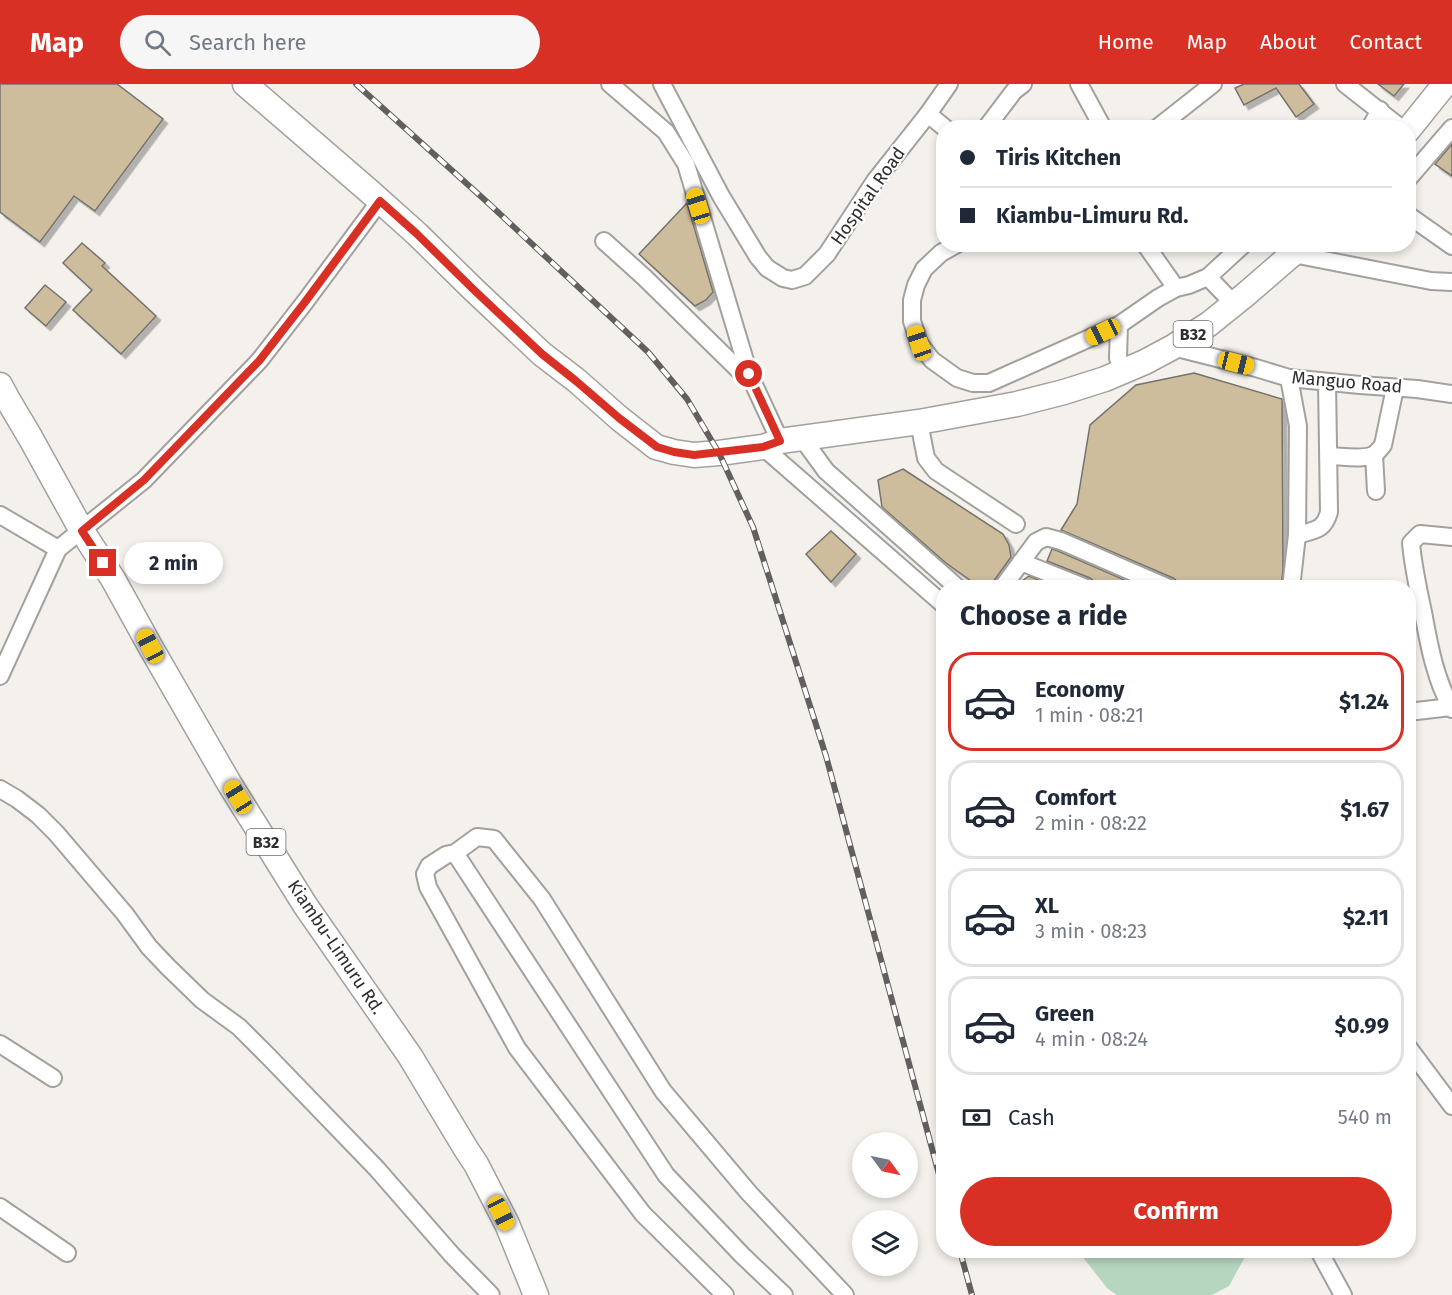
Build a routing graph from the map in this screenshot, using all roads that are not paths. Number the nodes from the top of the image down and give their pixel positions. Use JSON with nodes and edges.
{"nodes":[{"id":1,"x":245,"y":84,"type":"edge"},
{"id":2,"x":610,"y":84,"type":"edge"},
{"id":3,"x":662,"y":84,"type":"edge"},
{"id":4,"x":1023,"y":84,"type":"edge"},
{"id":5,"x":1079,"y":84,"type":"edge"},
{"id":6,"x":1213,"y":84,"type":"edge"},
{"id":7,"x":1345,"y":84,"type":"edge"},
{"id":8,"x":1445,"y":84,"type":"edge"},
{"id":9,"x":943,"y":86,"type":"edge"},
{"id":10,"x":1380,"y":110,"type":"junction"},
{"id":11,"x":928,"y":114,"type":"junction"},
{"id":12,"x":992,"y":120,"type":"edge"},
{"id":13,"x":1099,"y":120,"type":"edge"},
{"id":14,"x":1167,"y":120,"type":"edge"},
{"id":15,"x":1374,"y":120,"type":"edge"},
{"id":16,"x":1392,"y":120,"type":"edge"},
{"id":17,"x":1416,"y":120,"type":"edge"},
{"id":18,"x":936,"y":121,"type":"edge"},
{"id":19,"x":1452,"y":128,"type":"edge"},
{"id":20,"x":690,"y":136,"type":"junction"},
{"id":21,"x":674,"y":146,"type":"junction"},
{"id":22,"x":1416,"y":170,"type":"edge"},
{"id":23,"x":380,"y":201,"type":"junction"},
{"id":24,"x":1416,"y":221,"type":"edge"},
{"id":25,"x":604,"y":241,"type":"dead end"},
{"id":26,"x":1452,"y":246,"type":"edge"},
{"id":27,"x":944,"y":252,"type":"edge"},
{"id":28,"x":1151,"y":252,"type":"edge"},
{"id":29,"x":1235,"y":252,"type":"edge"},
{"id":30,"x":1295,"y":252,"type":"edge"},
{"id":31,"x":1311,"y":252,"type":"edge"},
{"id":32,"x":1208,"y":277,"type":"junction"},
{"id":33,"x":1451,"y":281,"type":"edge"},
{"id":34,"x":1176,"y":288,"type":"junction"},
{"id":35,"x":1234,"y":303,"type":"junction"},
{"id":36,"x":1119,"y":325,"type":"junction"},
{"id":37,"x":1173,"y":347,"type":"junction"},
{"id":38,"x":1122,"y":372,"type":"junction"},
{"id":39,"x":1289,"y":378,"type":"junction"},
{"id":40,"x":1327,"y":382,"type":"junction"},
{"id":41,"x":753,"y":383,"type":"junction"},
{"id":42,"x":0,"y":385,"type":"edge"},
{"id":43,"x":1395,"y":388,"type":"junction"},
{"id":44,"x":1452,"y":394,"type":"edge"},
{"id":45,"x":919,"y":422,"type":"junction"},
{"id":46,"x":782,"y":442,"type":"junction"},
{"id":47,"x":1374,"y":455,"type":"junction"},
{"id":48,"x":1329,"y":456,"type":"junction"},
{"id":49,"x":1376,"y":491,"type":"dead end"},
{"id":50,"x":0,"y":515,"type":"edge"},
{"id":51,"x":1016,"y":524,"type":"dead end"},
{"id":52,"x":82,"y":531,"type":"junction"},
{"id":53,"x":1297,"y":535,"type":"junction"},
{"id":54,"x":1452,"y":537,"type":"edge"},
{"id":55,"x":58,"y":549,"type":"junction"},
{"id":56,"x":1021,"y":562,"type":"junction"},
{"id":57,"x":949,"y":580,"type":"edge"},
{"id":58,"x":1008,"y":580,"type":"edge"},
{"id":59,"x":1066,"y":580,"type":"edge"},
{"id":60,"x":1151,"y":580,"type":"edge"},
{"id":61,"x":1291,"y":580,"type":"edge"},
{"id":62,"x":936,"y":597,"type":"edge"},
{"id":63,"x":0,"y":676,"type":"edge"},
{"id":64,"x":1451,"y":708,"type":"edge"},
{"id":65,"x":1416,"y":711,"type":"edge"},
{"id":66,"x":0,"y":789,"type":"edge"},
{"id":67,"x":455,"y":853,"type":"junction"},
{"id":68,"x":0,"y":1044,"type":"edge"},
{"id":69,"x":1416,"y":1058,"type":"edge"},
{"id":70,"x":53,"y":1078,"type":"dead end"},
{"id":71,"x":1452,"y":1105,"type":"edge"},
{"id":72,"x":0,"y":1207,"type":"edge"},
{"id":73,"x":67,"y":1253,"type":"dead end"},
{"id":74,"x":1322,"y":1258,"type":"edge"},
{"id":75,"x":490,"y":1295,"type":"edge"},
{"id":76,"x":536,"y":1295,"type":"edge"},
{"id":77,"x":725,"y":1295,"type":"edge"},
{"id":78,"x":784,"y":1295,"type":"edge"},
{"id":79,"x":845,"y":1295,"type":"edge"},
{"id":80,"x":1343,"y":1295,"type":"edge"}],
"edges":[{"from":1,"to":23,"type":"highway","number":"B32"},
{"from":2,"to":21,"type":"street"},
{"from":3,"to":20,"type":"street"},
{"from":4,"to":12,"type":"street"},
{"from":5,"to":13,"type":"street"},
{"from":6,"to":14,"type":"street"},
{"from":7,"to":10,"type":"street"},
{"from":8,"to":17,"type":"highway"},
{"from":9,"to":11,"type":"street","name":"Hospital Road"},
{"from":10,"to":15,"type":"street"},
{"from":10,"to":16,"type":"street"},
{"from":11,"to":18,"type":"street"},
{"from":11,"to":20,"type":"street","name":"Hospital Road"},
{"from":19,"to":22,"type":"street"},
{"from":20,"to":21,"type":"street"},
{"from":21,"to":41,"type":"street"},
{"from":23,"to":46,"type":"highway","number":"B32"},
{"from":23,"to":52,"type":"street"},
{"from":24,"to":26,"type":"street"},
{"from":25,"to":41,"type":"street"},
{"from":27,"to":36,"type":"street"},
{"from":28,"to":34,"type":"street"},
{"from":29,"to":32,"type":"street"},
{"from":30,"to":35,"type":"highway","number":"B32"},
{"from":31,"to":33,"type":"street"},
{"from":32,"to":34,"type":"street"},
{"from":32,"to":35,"type":"street"},
{"from":34,"to":36,"type":"street"},
{"from":35,"to":37,"type":"highway","number":"B32"},
{"from":36,"to":38,"type":"street"},
{"from":37,"to":38,"type":"highway","number":"B32"},
{"from":37,"to":39,"type":"street","name":"Manguo Road"},
{"from":38,"to":45,"type":"highway","number":"B32"},
{"from":39,"to":40,"type":"street","name":"Manguo Road"},
{"from":39,"to":53,"type":"street"},
{"from":40,"to":43,"type":"street","name":"Manguo Road"},
{"from":40,"to":48,"type":"street"},
{"from":41,"to":46,"type":"street"},
{"from":42,"to":52,"type":"highway","name":"Kiambu-Limuru Rd.","number":"B32"},
{"from":43,"to":44,"type":"street","name":"Manguo Road"},
{"from":43,"to":47,"type":"street"},
{"from":45,"to":46,"type":"highway","number":"B32"},
{"from":45,"to":51,"type":"street"},
{"from":46,"to":57,"type":"street"},
{"from":46,"to":62,"type":"street"},
{"from":47,"to":48,"type":"street"},
{"from":47,"to":49,"type":"street"},
{"from":48,"to":53,"type":"street"},
{"from":50,"to":55,"type":"street"},
{"from":52,"to":55,"type":"street"},
{"from":52,"to":76,"type":"highway","name":"Kiambu-Limuru Rd.","number":"B32"},
{"from":53,"to":61,"type":"street"},
{"from":54,"to":64,"type":"street"},
{"from":55,"to":63,"type":"street"},
{"from":56,"to":58,"type":"street"},
{"from":56,"to":59,"type":"street"},
{"from":56,"to":60,"type":"street"},
{"from":64,"to":65,"type":"street"},
{"from":66,"to":75,"type":"street"},
{"from":67,"to":77,"type":"street"},
{"from":67,"to":78,"type":"street"},
{"from":67,"to":79,"type":"street"},
{"from":68,"to":70,"type":"street"},
{"from":69,"to":71,"type":"street"},
{"from":72,"to":73,"type":"street"},
{"from":74,"to":80,"type":"street"}]}
